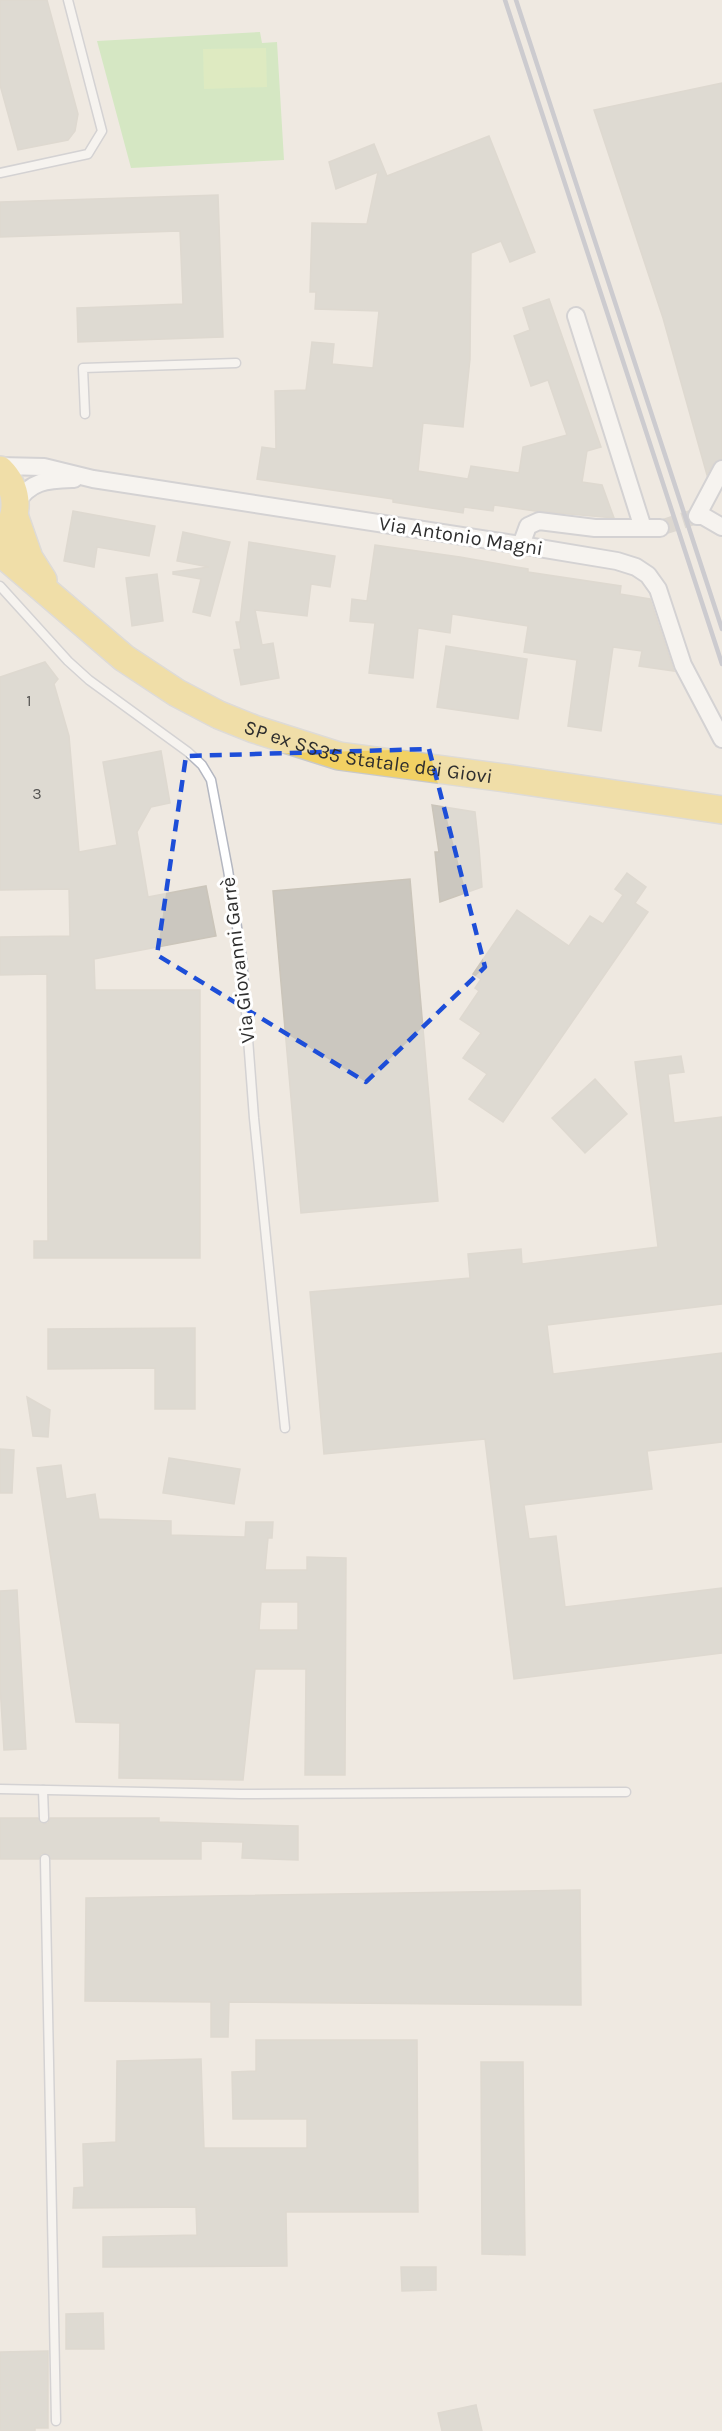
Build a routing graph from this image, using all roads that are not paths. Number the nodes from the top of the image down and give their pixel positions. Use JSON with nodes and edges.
{"nodes":[{"id":1,"x":68,"y":0,"type":"edge"},
{"id":2,"x":0,"y":173,"type":"edge"},
{"id":3,"x":576,"y":316,"type":"dead end"},
{"id":4,"x":236,"y":363,"type":"dead end"},
{"id":5,"x":85,"y":414,"type":"dead end"},
{"id":6,"x":0,"y":466,"type":"edge"},
{"id":7,"x":722,"y":469,"type":"edge"},
{"id":8,"x":0,"y":471,"type":"edge"},
{"id":9,"x":93,"y":478,"type":"junction"},
{"id":10,"x":15,"y":509,"type":"junction"},
{"id":11,"x":722,"y":526,"type":"edge"},
{"id":12,"x":643,"y":528,"type":"junction"},
{"id":13,"x":660,"y":528,"type":"tunnel mouth"},
{"id":14,"x":0,"y":538,"type":"edge"},
{"id":15,"x":521,"y":545,"type":"junction"},
{"id":16,"x":0,"y":552,"type":"edge"},
{"id":17,"x":0,"y":586,"type":"edge"},
{"id":18,"x":54,"y":596,"type":"junction"},
{"id":19,"x":722,"y":739,"type":"edge"},
{"id":20,"x":721,"y":810,"type":"edge"},
{"id":21,"x":285,"y":1428,"type":"dead end"},
{"id":22,"x":0,"y":1789,"type":"edge"},
{"id":23,"x":43,"y":1790,"type":"junction"},
{"id":24,"x":626,"y":1792,"type":"dead end"},
{"id":25,"x":44,"y":1818,"type":"dead end"},
{"id":26,"x":45,"y":1859,"type":"dead end"},
{"id":27,"x":56,"y":2421,"type":"dead end"}],
"edges":[{"from":1,"to":2,"type":"lane"},
{"from":3,"to":12,"type":"street"},
{"from":4,"to":5,"type":"lane"},
{"from":6,"to":9,"type":"street"},
{"from":7,"to":11,"type":"street"},
{"from":8,"to":10,"type":"main road","name":"SP ex SS35 Statale dei Giovi"},
{"from":9,"to":10,"type":"street"},
{"from":9,"to":15,"type":"street","name":"Via Antonio Magni"},
{"from":10,"to":14,"type":"main road"},
{"from":10,"to":18,"type":"main road","name":"SP ex SS35 Statale dei Giovi"},
{"from":12,"to":13,"type":"street"},
{"from":12,"to":15,"type":"street"},
{"from":15,"to":19,"type":"street","name":"Via Antonio Magni"},
{"from":16,"to":18,"type":"main road","name":"SP ex SS35 Statale dei Giovi"},
{"from":17,"to":21,"type":"lane","name":"Via Giovanni Garrè"},
{"from":18,"to":20,"type":"main road","name":"SP ex SS35 Statale dei Giovi"},
{"from":22,"to":23,"type":"lane"},
{"from":23,"to":24,"type":"lane"},
{"from":23,"to":25,"type":"lane"},
{"from":26,"to":27,"type":"lane"}]}
